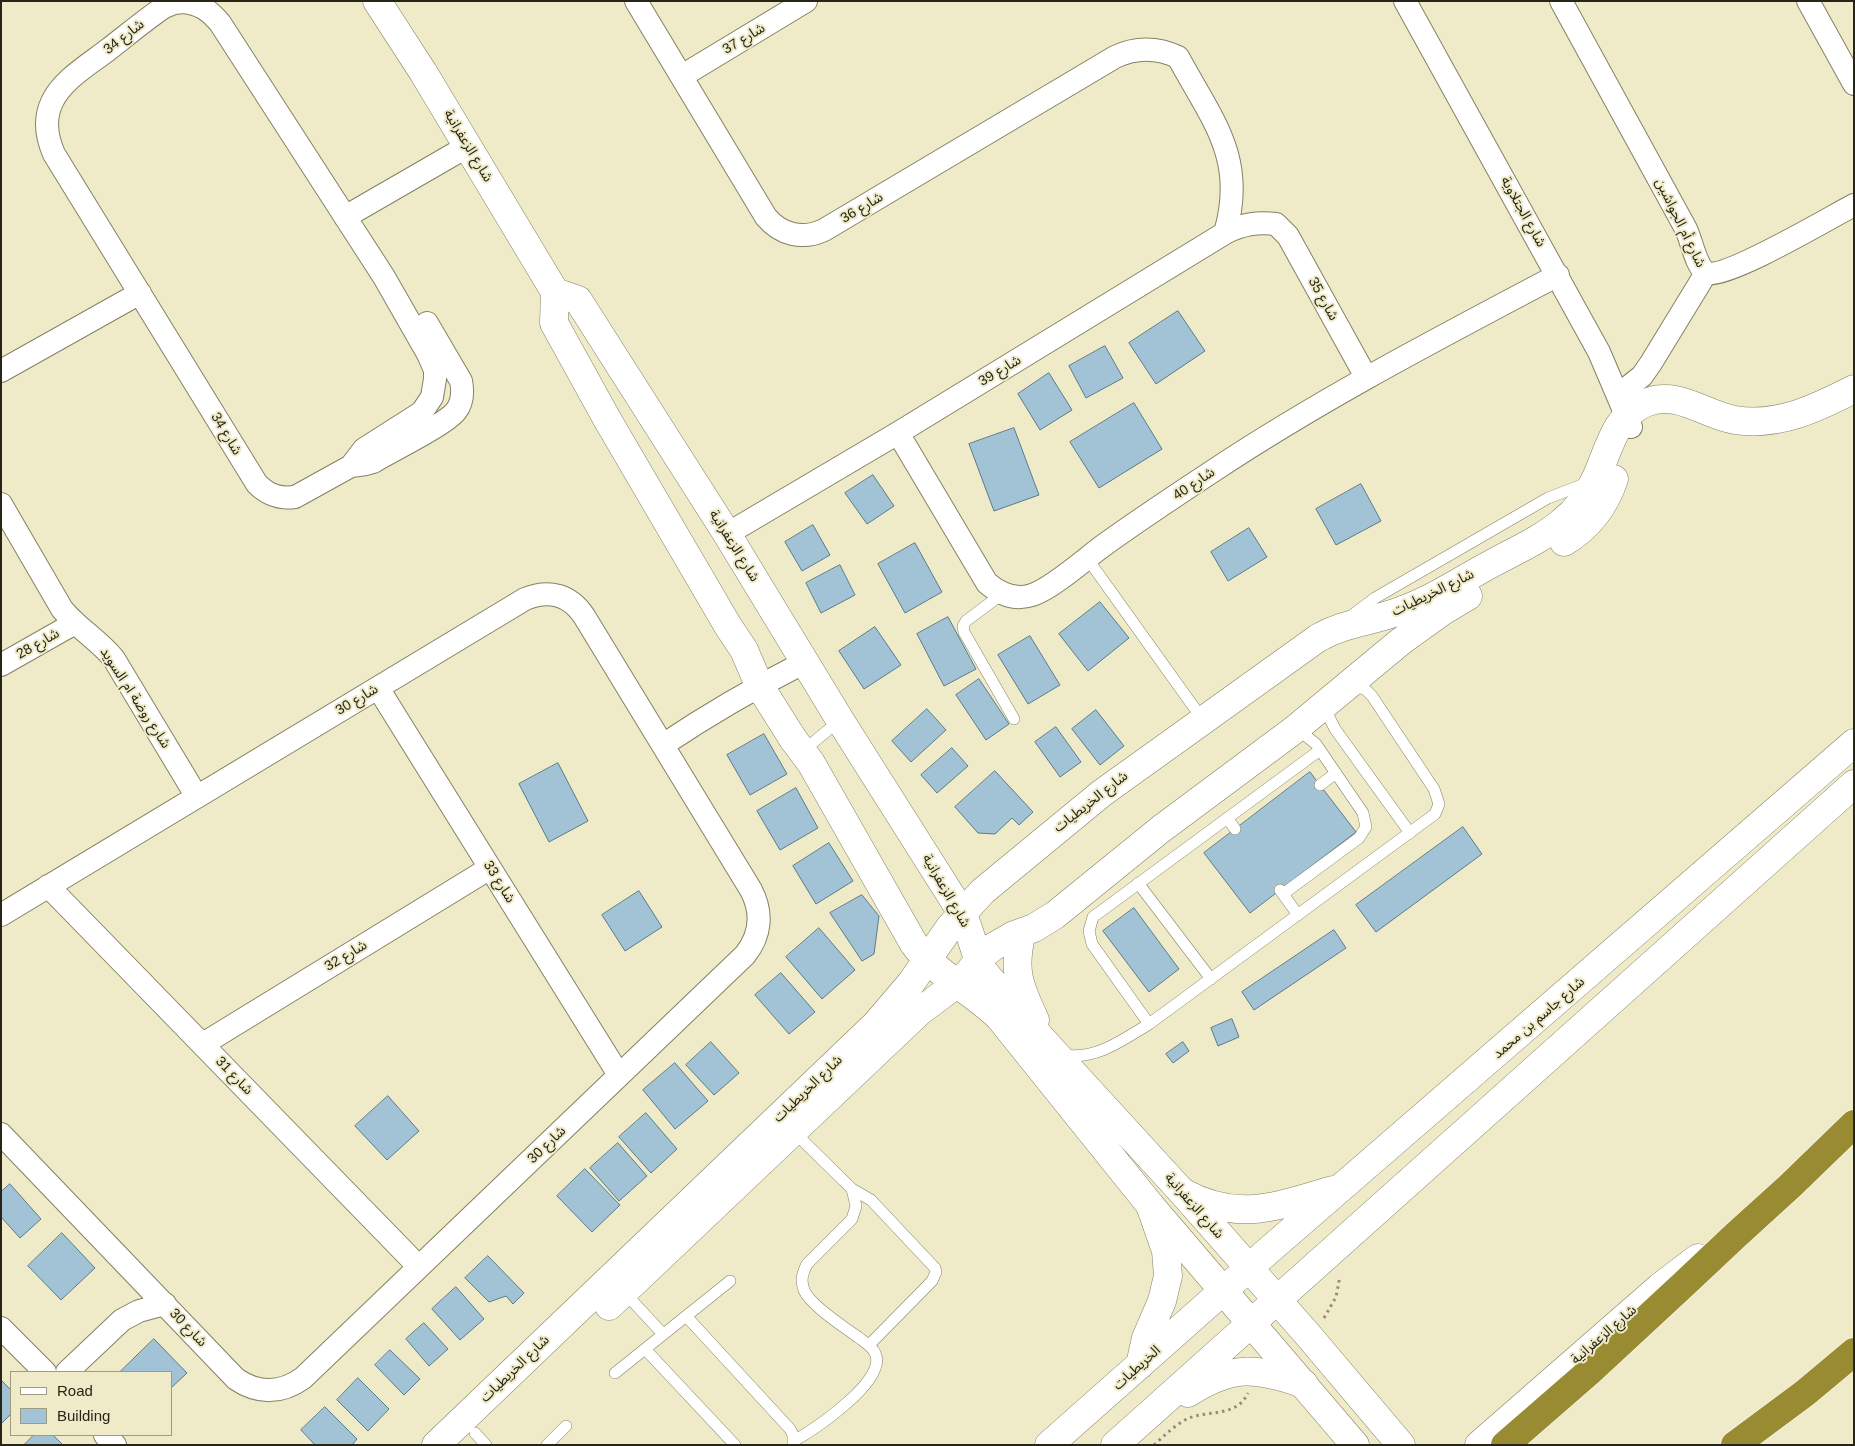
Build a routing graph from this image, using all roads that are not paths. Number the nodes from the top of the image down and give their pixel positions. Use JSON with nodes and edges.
{"nodes":[{"id":1,"x":377,"y":1,"type":"edge"},
{"id":2,"x":636,"y":1,"type":"edge"},
{"id":3,"x":806,"y":1,"type":"edge"},
{"id":4,"x":1405,"y":1,"type":"edge"},
{"id":5,"x":1561,"y":1,"type":"edge"},
{"id":6,"x":1808,"y":1,"type":"edge"},
{"id":7,"x":682,"y":76,"type":"junction"},
{"id":8,"x":1854,"y":84,"type":"edge"},
{"id":9,"x":468,"y":146,"type":"junction"},
{"id":10,"x":1854,"y":204,"type":"edge"},
{"id":11,"x":345,"y":217,"type":"junction"},
{"id":12,"x":1276,"y":224,"type":"joint"},
{"id":13,"x":1225,"y":233,"type":"junction"},
{"id":14,"x":1706,"y":273,"type":"junction"},
{"id":15,"x":1558,"y":275,"type":"junction"},
{"id":16,"x":555,"y":292,"type":"junction"},
{"id":17,"x":140,"y":293,"type":"junction"},
{"id":18,"x":1,"y":371,"type":"edge"},
{"id":19,"x":1366,"y":377,"type":"junction"},
{"id":20,"x":1854,"y":389,"type":"edge"},
{"id":21,"x":1854,"y":401,"type":"edge"},
{"id":22,"x":1625,"y":413,"type":"junction"},
{"id":23,"x":1734,"y":428,"type":"junction"},
{"id":24,"x":898,"y":433,"type":"junction"},
{"id":25,"x":1594,"y":481,"type":"junction"},
{"id":26,"x":1,"y":504,"type":"edge"},
{"id":27,"x":727,"y":534,"type":"junction"},
{"id":28,"x":1087,"y":558,"type":"junction"},
{"id":29,"x":1002,"y":594,"type":"junction"},
{"id":30,"x":1385,"y":616,"type":"junction"},
{"id":31,"x":75,"y":623,"type":"junction"},
{"id":32,"x":1342,"y":626,"type":"junction"},
{"id":33,"x":1400,"y":642,"type":"junction"},
{"id":34,"x":805,"y":662,"type":"junction"},
{"id":35,"x":1,"y":665,"type":"edge"},
{"id":36,"x":1351,"y":684,"type":"junction"},
{"id":37,"x":759,"y":685,"type":"junction"},
{"id":38,"x":378,"y":688,"type":"junction"},
{"id":39,"x":1323,"y":706,"type":"junction"},
{"id":40,"x":1014,"y":719,"type":"dead end"},
{"id":41,"x":840,"y":720,"type":"junction"},
{"id":42,"x":1203,"y":720,"type":"junction"},
{"id":43,"x":1294,"y":730,"type":"junction"},
{"id":44,"x":1854,"y":743,"type":"edge"},
{"id":45,"x":663,"y":745,"type":"junction"},
{"id":46,"x":1320,"y":750,"type":"junction"},
{"id":47,"x":803,"y":751,"type":"junction"},
{"id":48,"x":1336,"y":773,"type":"junction"},
{"id":49,"x":1854,"y":784,"type":"edge"},
{"id":50,"x":1320,"y":785,"type":"dead end"},
{"id":51,"x":197,"y":797,"type":"junction"},
{"id":52,"x":1227,"y":818,"type":"junction"},
{"id":53,"x":1235,"y":829,"type":"dead end"},
{"id":54,"x":1410,"y":833,"type":"junction"},
{"id":55,"x":490,"y":868,"type":"junction"},
{"id":56,"x":1138,"y":883,"type":"junction"},
{"id":57,"x":48,"y":886,"type":"junction"},
{"id":58,"x":962,"y":913,"type":"junction"},
{"id":59,"x":1,"y":914,"type":"edge"},
{"id":60,"x":1298,"y":915,"type":"junction"},
{"id":61,"x":1022,"y":932,"type":"junction"},
{"id":62,"x":927,"y":960,"type":"junction"},
{"id":63,"x":978,"y":961,"type":"junction"},
{"id":64,"x":1211,"y":979,"type":"junction"},
{"id":65,"x":957,"y":984,"type":"junction"},
{"id":66,"x":1148,"y":1024,"type":"junction"},
{"id":67,"x":203,"y":1044,"type":"junction"},
{"id":68,"x":1048,"y":1046,"type":"junction"},
{"id":69,"x":619,"y":1075,"type":"junction"},
{"id":70,"x":1854,"y":1124,"type":"edge"},
{"id":71,"x":793,"y":1131,"type":"junction"},
{"id":72,"x":1,"y":1134,"type":"edge"},
{"id":73,"x":1342,"y":1187,"type":"junction"},
{"id":74,"x":852,"y":1189,"type":"junction"},
{"id":75,"x":1182,"y":1192,"type":"junction"},
{"id":76,"x":1150,"y":1205,"type":"junction"},
{"id":77,"x":1736,"y":1235,"type":"junction"},
{"id":78,"x":419,"y":1268,"type":"junction"},
{"id":79,"x":1249,"y":1268,"type":"junction"},
{"id":80,"x":730,"y":1280,"type":"dead end"},
{"id":81,"x":1224,"y":1290,"type":"junction"},
{"id":82,"x":624,"y":1292,"type":"junction"},
{"id":83,"x":1277,"y":1301,"type":"junction"},
{"id":84,"x":165,"y":1304,"type":"junction"},
{"id":85,"x":686,"y":1316,"type":"junction"},
{"id":86,"x":1251,"y":1323,"type":"junction"},
{"id":87,"x":1,"y":1328,"type":"edge"},
{"id":88,"x":663,"y":1334,"type":"junction"},
{"id":89,"x":869,"y":1345,"type":"junction"},
{"id":90,"x":645,"y":1348,"type":"junction"},
{"id":91,"x":1854,"y":1352,"type":"edge"},
{"id":92,"x":1140,"y":1365,"type":"junction"},
{"id":93,"x":44,"y":1371,"type":"edge"},
{"id":94,"x":68,"y":1371,"type":"edge"},
{"id":95,"x":615,"y":1372,"type":"dead end"},
{"id":96,"x":1304,"y":1384,"type":"junction"},
{"id":97,"x":566,"y":1426,"type":"dead end"},
{"id":98,"x":106,"y":1436,"type":"edge"},
{"id":99,"x":1145,"y":1436,"type":"edge"},
{"id":100,"x":474,"y":1441,"type":"edge"},
{"id":101,"x":793,"y":1443,"type":"edge"},
{"id":102,"x":549,"y":1444,"type":"edge"},
{"id":103,"x":115,"y":1445,"type":"edge"},
{"id":104,"x":436,"y":1445,"type":"edge"},
{"id":105,"x":735,"y":1445,"type":"edge"},
{"id":106,"x":1049,"y":1445,"type":"edge"},
{"id":107,"x":1115,"y":1445,"type":"edge"},
{"id":108,"x":1354,"y":1445,"type":"edge"},
{"id":109,"x":1401,"y":1445,"type":"edge"},
{"id":110,"x":1479,"y":1445,"type":"edge"},
{"id":111,"x":1505,"y":1445,"type":"edge"},
{"id":112,"x":1735,"y":1445,"type":"edge"}],
"edges":[{"from":1,"to":9,"type":"street","name":"شارع الزعفرانية"},
{"from":2,"to":7,"type":"street","name":"شارع 36"},
{"from":3,"to":7,"type":"street","name":"شارع 37"},
{"from":4,"to":15,"type":"street","name":"شارع الجتلاوية"},
{"from":5,"to":14,"type":"street","name":"شارع أم الجواشين"},
{"from":6,"to":8,"type":"street"},
{"from":7,"to":13,"type":"street","name":"شارع 36"},
{"from":9,"to":11,"type":"street"},
{"from":9,"to":16,"type":"street","name":"شارع الزعفرانية"},
{"from":10,"to":14,"type":"street","name":"شارع أم الجواشين"},
{"from":11,"to":17,"type":"street","name":"شارع 34"},
{"from":11,"to":17,"type":"street","name":"شارع 34"},
{"from":12,"to":13,"type":"street","name":"شارع 39"},
{"from":12,"to":19,"type":"street","name":"شارع 35"},
{"from":13,"to":24,"type":"street","name":"شارع 39"},
{"from":14,"to":22,"type":"street"},
{"from":15,"to":19,"type":"street","name":"شارع 40"},
{"from":15,"to":22,"type":"street","name":"شارع الجتلاوية"},
{"from":16,"to":27,"type":"street","name":"شارع الزعفرانية"},
{"from":16,"to":37,"type":"street"},
{"from":17,"to":18,"type":"street"},
{"from":19,"to":28,"type":"street","name":"شارع 40"},
{"from":20,"to":23,"type":"street","name":"شارع الخريطيات"},
{"from":21,"to":23,"type":"street","name":"شارع الخريطيات"},
{"from":22,"to":23,"type":"street","name":"شارع الخريطيات"},
{"from":22,"to":25,"type":"street","name":"شارع الخريطيات"},
{"from":22,"to":33,"type":"street","name":"شارع الخريطيات"},
{"from":24,"to":27,"type":"street","name":"شارع 39"},
{"from":24,"to":29,"type":"street"},
{"from":25,"to":30,"type":"street","name":"شارع الخريطيات"},
{"from":25,"to":32,"type":"lane"},
{"from":26,"to":31,"type":"street","name":"شارع روضة ام السويد"},
{"from":27,"to":34,"type":"street","name":"شارع الزعفرانية"},
{"from":28,"to":29,"type":"street","name":"شارع 40"},
{"from":28,"to":42,"type":"lane"},
{"from":29,"to":40,"type":"lane"},
{"from":30,"to":32,"type":"street","name":"شارع الخريطيات"},
{"from":30,"to":33,"type":"street"},
{"from":31,"to":35,"type":"street","name":"شارع 28"},
{"from":31,"to":51,"type":"street","name":"شارع روضة ام السويد"},
{"from":32,"to":42,"type":"street","name":"شارع الخريطيات"},
{"from":33,"to":36,"type":"street","name":"شارع الخريطيات"},
{"from":34,"to":37,"type":"street"},
{"from":34,"to":41,"type":"street","name":"شارع الزعفرانية"},
{"from":36,"to":39,"type":"street","name":"شارع الخريطيات"},
{"from":36,"to":54,"type":"lane"},
{"from":37,"to":45,"type":"street"},
{"from":37,"to":47,"type":"street"},
{"from":38,"to":45,"type":"street","name":"شارع 30"},
{"from":38,"to":51,"type":"street","name":"شارع 30"},
{"from":38,"to":55,"type":"street","name":"شارع 33"},
{"from":39,"to":43,"type":"street","name":"شارع الخريطيات"},
{"from":39,"to":54,"type":"lane"},
{"from":41,"to":47,"type":"lane"},
{"from":41,"to":58,"type":"street","name":"شارع الزعفرانية"},
{"from":42,"to":58,"type":"street","name":"شارع الخريطيات"},
{"from":43,"to":46,"type":"lane"},
{"from":43,"to":61,"type":"street","name":"شارع الخريطيات"},
{"from":44,"to":73,"type":"street","name":"شارع جاسم بن محمد"},
{"from":45,"to":69,"type":"street","name":"شارع 30"},
{"from":46,"to":48,"type":"lane"},
{"from":46,"to":52,"type":"lane"},
{"from":47,"to":62,"type":"street"},
{"from":48,"to":50,"type":"lane"},
{"from":48,"to":60,"type":"lane"},
{"from":49,"to":83,"type":"street"},
{"from":51,"to":57,"type":"street","name":"شارع 30"},
{"from":52,"to":53,"type":"lane"},
{"from":52,"to":56,"type":"lane"},
{"from":54,"to":60,"type":"lane"},
{"from":55,"to":67,"type":"street","name":"شارع 32"},
{"from":55,"to":69,"type":"street","name":"شارع 33"},
{"from":56,"to":64,"type":"lane"},
{"from":56,"to":66,"type":"lane"},
{"from":57,"to":59,"type":"street","name":"شارع 30"},
{"from":57,"to":67,"type":"street","name":"شارع 31"},
{"from":58,"to":62,"type":"street","name":"شارع الخريطيات"},
{"from":58,"to":63,"type":"street","name":"شارع الزعفرانية"},
{"from":60,"to":64,"type":"lane"},
{"from":61,"to":63,"type":"street","name":"شارع الخريطيات"},
{"from":61,"to":68,"type":"street"},
{"from":62,"to":65,"type":"street"},
{"from":62,"to":104,"type":"street","name":"شارع الخريطيات"},
{"from":63,"to":65,"type":"street","name":"شارع الخريطيات"},
{"from":63,"to":68,"type":"street","name":"شارع الزعفرانية"},
{"from":64,"to":66,"type":"lane"},
{"from":65,"to":71,"type":"street","name":"شارع الخريطيات"},
{"from":65,"to":76,"type":"street"},
{"from":66,"to":68,"type":"lane"},
{"from":67,"to":78,"type":"street","name":"شارع 31"},
{"from":68,"to":75,"type":"street","name":"شارع الزعفرانية"},
{"from":69,"to":78,"type":"street","name":"شارع 30"},
{"from":70,"to":77,"type":"highway"},
{"from":71,"to":74,"type":"lane"},
{"from":71,"to":82,"type":"street","name":"شارع الخريطيات"},
{"from":72,"to":84,"type":"street","name":"شارع 30"},
{"from":73,"to":75,"type":"street"},
{"from":73,"to":79,"type":"street","name":"شارع جاسم بن محمد"},
{"from":74,"to":89,"type":"lane"},
{"from":74,"to":89,"type":"lane"},
{"from":75,"to":79,"type":"street","name":"شارع الزعفرانية"},
{"from":76,"to":81,"type":"street"},
{"from":76,"to":92,"type":"street"},
{"from":77,"to":110,"type":"street","name":"شارع الزعفرانية"},
{"from":77,"to":111,"type":"highway"},
{"from":78,"to":84,"type":"street","name":"شارع 30"},
{"from":79,"to":81,"type":"street","name":"شارع جاسم بن محمد"},
{"from":79,"to":83,"type":"street","name":"شارع الزعفرانية"},
{"from":80,"to":85,"type":"lane"},
{"from":81,"to":86,"type":"street"},
{"from":81,"to":92,"type":"street","name":"الخريطيات"},
{"from":82,"to":88,"type":"lane"},
{"from":82,"to":100,"type":"street","name":"شارع الخريطيات"},
{"from":83,"to":86,"type":"street"},
{"from":83,"to":109,"type":"street","name":"شارع الزعفرانية"},
{"from":84,"to":94,"type":"street","name":"شارع 30"},
{"from":85,"to":88,"type":"lane"},
{"from":85,"to":101,"type":"lane"},
{"from":86,"to":96,"type":"street"},
{"from":86,"to":99,"type":"street"},
{"from":87,"to":93,"type":"street"},
{"from":88,"to":90,"type":"lane"},
{"from":89,"to":101,"type":"lane"},
{"from":90,"to":95,"type":"lane"},
{"from":90,"to":105,"type":"lane"},
{"from":91,"to":112,"type":"highway"},
{"from":92,"to":106,"type":"street","name":"الخريطيات"},
{"from":96,"to":99,"type":"street"},
{"from":96,"to":108,"type":"street"},
{"from":97,"to":102,"type":"lane"},
{"from":98,"to":103,"type":"street"},
{"from":99,"to":107,"type":"street"}]}
